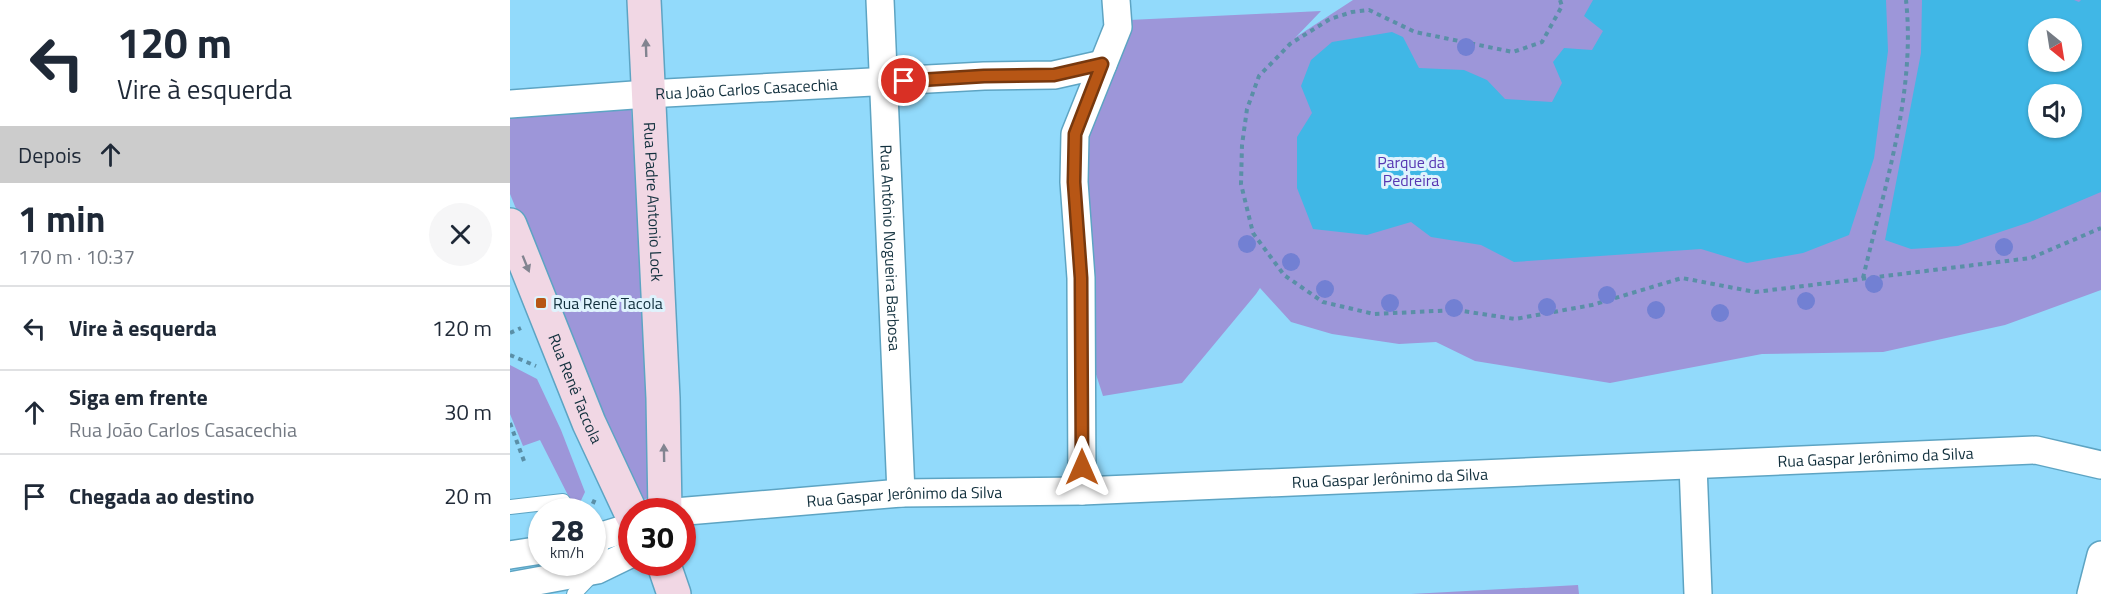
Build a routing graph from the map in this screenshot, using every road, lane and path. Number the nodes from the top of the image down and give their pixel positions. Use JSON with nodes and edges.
{"nodes":[{"id":1,"x":644,"y":0,"type":"edge"},
{"id":2,"x":880,"y":0,"type":"edge"},
{"id":3,"x":1116,"y":0,"type":"edge"},
{"id":4,"x":1560,"y":0,"type":"edge"},
{"id":5,"x":1906,"y":0,"type":"edge"},
{"id":6,"x":1102,"y":64,"type":"junction"},
{"id":7,"x":884,"y":82,"type":"junction"},
{"id":8,"x":647,"y":94,"type":"junction"},
{"id":9,"x":510,"y":104,"type":"edge"},
{"id":10,"x":510,"y":225,"type":"edge"},
{"id":11,"x":2101,"y":228,"type":"edge"},
{"id":12,"x":1863,"y":278,"type":"junction"},
{"id":13,"x":510,"y":355,"type":"edge"},
{"id":14,"x":542,"y":369,"type":"dead end"},
{"id":15,"x":510,"y":423,"type":"edge"},
{"id":16,"x":524,"y":461,"type":"dead end"},
{"id":17,"x":1693,"y":465,"type":"junction"},
{"id":18,"x":2101,"y":465,"type":"edge"},
{"id":19,"x":1082,"y":491,"type":"junction"},
{"id":20,"x":901,"y":493,"type":"junction"},
{"id":21,"x":664,"y":498,"type":"edge"},
{"id":22,"x":528,"y":505,"type":"edge"},
{"id":23,"x":510,"y":507,"type":"edge"},
{"id":24,"x":696,"y":510,"type":"edge"},
{"id":25,"x":618,"y":513,"type":"edge"},
{"id":26,"x":618,"y":537,"type":"edge"},
{"id":27,"x":528,"y":552,"type":"edge"},
{"id":28,"x":510,"y":555,"type":"edge"},
{"id":29,"x":2101,"y":555,"type":"edge"},
{"id":30,"x":606,"y":556,"type":"edge"},
{"id":31,"x":564,"y":576,"type":"edge"},
{"id":32,"x":591,"y":576,"type":"edge"},
{"id":33,"x":668,"y":576,"type":"edge"},
{"id":34,"x":510,"y":586,"type":"edge"},
{"id":35,"x":574,"y":594,"type":"edge"},
{"id":36,"x":674,"y":594,"type":"edge"},
{"id":37,"x":1698,"y":594,"type":"edge"},
{"id":38,"x":2091,"y":594,"type":"edge"}],
"edges":[{"from":8,"to":1,"type":"main road","name":"Rua Padre Antonio Lock","one_way":true},
{"from":2,"to":7,"type":"street","name":"Rua Antônio Nogueira Barbosa"},
{"from":3,"to":6,"type":"street"},
{"from":4,"to":12,"type":"path"},
{"from":5,"to":12,"type":"path"},
{"from":6,"to":7,"type":"street","name":"Rua João Carlos Casacechia"},
{"from":6,"to":19,"type":"street"},
{"from":7,"to":8,"type":"street","name":"Rua João Carlos Casacechia"},
{"from":7,"to":20,"type":"street","name":"Rua Antônio Nogueira Barbosa"},
{"from":8,"to":9,"type":"street","name":"Rua João Carlos Casacechia"},
{"from":21,"to":8,"type":"main road","name":"Rua Padre Antonio Lock","one_way":true},
{"from":10,"to":25,"type":"main road","name":"Rua Renê Taccola","one_way":true},
{"from":11,"to":12,"type":"path"},
{"from":13,"to":14,"type":"path"},
{"from":15,"to":16,"type":"path"},
{"from":17,"to":18,"type":"street","name":"Rua Gaspar Jerônimo da Silva"},
{"from":17,"to":19,"type":"street","name":"Rua Gaspar Jerônimo da Silva"},
{"from":17,"to":37,"type":"street"},
{"from":19,"to":20,"type":"street","name":"Rua Gaspar Jerônimo da Silva"},
{"from":20,"to":24,"type":"street","name":"Rua Gaspar Jerônimo da Silva"},
{"from":22,"to":23,"type":"lane"},
{"from":26,"to":30,"type":"street"},
{"from":27,"to":28,"type":"street"},
{"from":29,"to":38,"type":"street"},
{"from":31,"to":34,"type":"street"},
{"from":32,"to":35,"type":"lane"},
{"from":33,"to":36,"type":"main road"}]}
